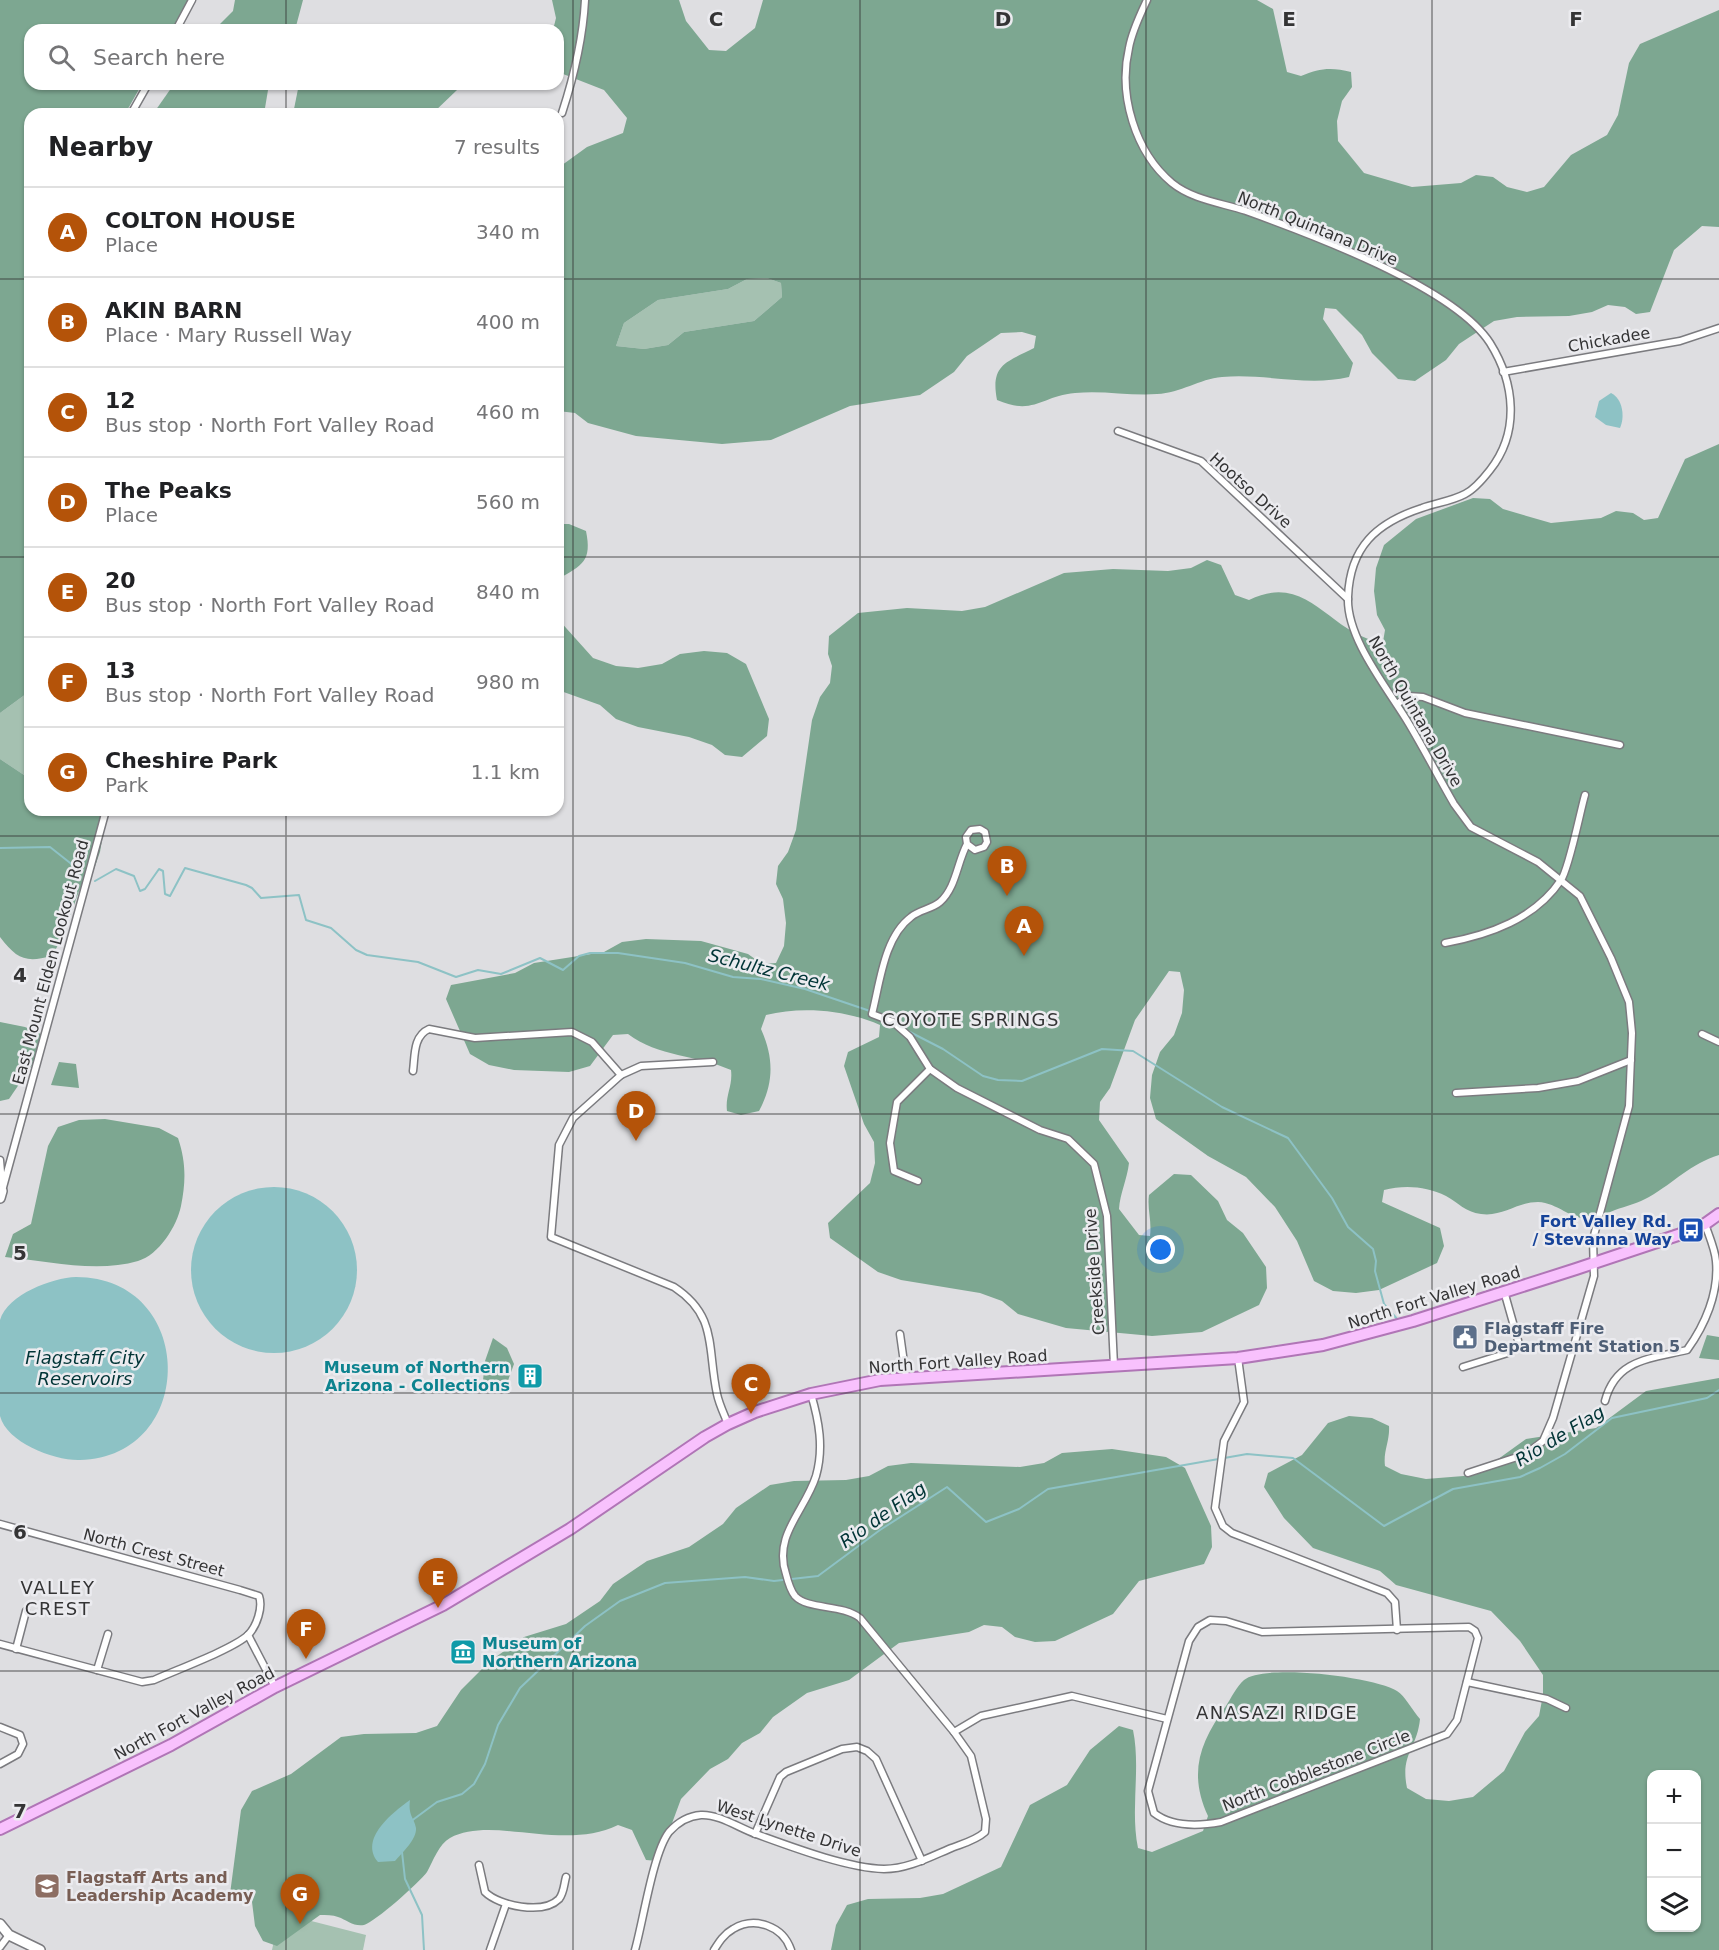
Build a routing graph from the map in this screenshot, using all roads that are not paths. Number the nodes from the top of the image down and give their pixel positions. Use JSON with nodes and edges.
{"nodes":[{"id":1,"x":192,"y":0,"type":"edge"},
{"id":2,"x":585,"y":0,"type":"edge"},
{"id":3,"x":1147,"y":0,"type":"edge"},
{"id":4,"x":179,"y":24,"type":"edge"},
{"id":5,"x":145,"y":90,"type":"edge"},
{"id":6,"x":134,"y":108,"type":"edge"},
{"id":7,"x":563,"y":108,"type":"edge"},
{"id":8,"x":1719,"y":328,"type":"edge"},
{"id":9,"x":1503,"y":372,"type":"junction"},
{"id":10,"x":1118,"y":431,"type":"dead end"},
{"id":11,"x":1348,"y":599,"type":"junction"},
{"id":12,"x":1397,"y":704,"type":"junction"},
{"id":13,"x":1620,"y":745,"type":"dead end"},
{"id":14,"x":1585,"y":795,"type":"dead end"},
{"id":15,"x":104,"y":816,"type":"edge"},
{"id":16,"x":967,"y":844,"type":"dead end"},
{"id":17,"x":1562,"y":879,"type":"junction"},
{"id":18,"x":1445,"y":943,"type":"dead end"},
{"id":19,"x":1702,"y":1034,"type":"dead end"},
{"id":20,"x":1719,"y":1041,"type":"edge"},
{"id":21,"x":1631,"y":1060,"type":"junction"},
{"id":22,"x":713,"y":1062,"type":"dead end"},
{"id":23,"x":930,"y":1069,"type":"junction"},
{"id":24,"x":413,"y":1071,"type":"dead end"},
{"id":25,"x":621,"y":1075,"type":"junction"},
{"id":26,"x":1455,"y":1093,"type":"dead end"},
{"id":27,"x":0,"y":1160,"type":"edge"},
{"id":28,"x":918,"y":1181,"type":"dead end"},
{"id":29,"x":1,"y":1194,"type":"edge"},
{"id":30,"x":1719,"y":1214,"type":"edge"},
{"id":31,"x":1705,"y":1224,"type":"junction"},
{"id":32,"x":1596,"y":1262,"type":"junction"},
{"id":33,"x":1504,"y":1292,"type":"junction"},
{"id":34,"x":900,"y":1334,"type":"dead end"},
{"id":35,"x":1238,"y":1358,"type":"junction"},
{"id":36,"x":1114,"y":1366,"type":"junction"},
{"id":37,"x":1463,"y":1367,"type":"dead end"},
{"id":38,"x":906,"y":1377,"type":"junction"},
{"id":39,"x":811,"y":1394,"type":"junction"},
{"id":40,"x":1605,"y":1401,"type":"dead end"},
{"id":41,"x":728,"y":1424,"type":"junction"},
{"id":42,"x":1468,"y":1473,"type":"dead end"},
{"id":43,"x":0,"y":1524,"type":"edge"},
{"id":44,"x":26,"y":1611,"type":"dead end"},
{"id":45,"x":1397,"y":1630,"type":"junction"},
{"id":46,"x":108,"y":1634,"type":"dead end"},
{"id":47,"x":248,"y":1635,"type":"junction"},
{"id":48,"x":0,"y":1644,"type":"edge"},
{"id":49,"x":16,"y":1649,"type":"junction"},
{"id":50,"x":97,"y":1670,"type":"junction"},
{"id":51,"x":1467,"y":1682,"type":"junction"},
{"id":52,"x":275,"y":1688,"type":"junction"},
{"id":53,"x":1566,"y":1708,"type":"dead end"},
{"id":54,"x":1167,"y":1719,"type":"junction"},
{"id":55,"x":0,"y":1727,"type":"edge"},
{"id":56,"x":954,"y":1732,"type":"junction"},
{"id":57,"x":0,"y":1764,"type":"edge"},
{"id":58,"x":0,"y":1829,"type":"edge"},
{"id":59,"x":755,"y":1834,"type":"junction"},
{"id":60,"x":922,"y":1861,"type":"junction"},
{"id":61,"x":479,"y":1865,"type":"dead end"},
{"id":62,"x":566,"y":1877,"type":"dead end"},
{"id":63,"x":506,"y":1904,"type":"junction"},
{"id":64,"x":0,"y":1924,"type":"edge"},
{"id":65,"x":9,"y":1935,"type":"junction"},
{"id":66,"x":0,"y":1947,"type":"edge"},
{"id":67,"x":40,"y":1950,"type":"edge"},
{"id":68,"x":490,"y":1950,"type":"edge"},
{"id":69,"x":635,"y":1950,"type":"edge"},
{"id":70,"x":714,"y":1950,"type":"edge"},
{"id":71,"x":791,"y":1950,"type":"edge"}],
"edges":[{"from":1,"to":4,"type":"street"},
{"from":2,"to":7,"type":"street"},
{"from":3,"to":9,"type":"street","name":"North Quintana Drive"},
{"from":5,"to":6,"type":"street"},
{"from":8,"to":9,"type":"street","name":"Chickadee"},
{"from":9,"to":11,"type":"street","name":"North Quintana Drive"},
{"from":10,"to":11,"type":"street","name":"Hootso Drive"},
{"from":11,"to":12,"type":"street","name":"North Quintana Drive"},
{"from":12,"to":13,"type":"street"},
{"from":12,"to":17,"type":"street","name":"North Quintana Drive"},
{"from":14,"to":17,"type":"street"},
{"from":15,"to":29,"type":"street","name":"East Mount Elden Lookout Road"},
{"from":16,"to":23,"type":"street","name":"Creekside Drive"},
{"from":17,"to":18,"type":"street"},
{"from":17,"to":21,"type":"street","name":"North Quintana Drive"},
{"from":19,"to":20,"type":"street"},
{"from":21,"to":26,"type":"street"},
{"from":21,"to":32,"type":"street","name":"North Quintana Drive"},
{"from":22,"to":25,"type":"street"},
{"from":23,"to":28,"type":"street"},
{"from":23,"to":36,"type":"street","name":"Creekside Drive"},
{"from":24,"to":25,"type":"street"},
{"from":25,"to":41,"type":"street"},
{"from":27,"to":29,"type":"street"},
{"from":30,"to":31,"type":"main road","name":"North Fort Valley Road"},
{"from":31,"to":32,"type":"main road","name":"North Fort Valley Road"},
{"from":31,"to":40,"type":"street"},
{"from":32,"to":33,"type":"main road","name":"North Fort Valley Road"},
{"from":32,"to":42,"type":"street","name":"North Quintana Drive"},
{"from":33,"to":35,"type":"main road","name":"North Fort Valley Road"},
{"from":33,"to":37,"type":"street"},
{"from":34,"to":38,"type":"street"},
{"from":35,"to":36,"type":"main road","name":"North Fort Valley Road"},
{"from":35,"to":45,"type":"street"},
{"from":36,"to":38,"type":"main road","name":"North Fort Valley Road"},
{"from":38,"to":39,"type":"main road","name":"North Fort Valley Road"},
{"from":39,"to":41,"type":"main road","name":"North Fort Valley Road"},
{"from":39,"to":56,"type":"street"},
{"from":41,"to":52,"type":"main road","name":"North Fort Valley Road"},
{"from":43,"to":47,"type":"street","name":"North Crest Street"},
{"from":44,"to":49,"type":"street"},
{"from":45,"to":51,"type":"street","name":"North Cobblestone Circle"},
{"from":45,"to":54,"type":"street","name":"North Cobblestone Circle"},
{"from":46,"to":50,"type":"street"},
{"from":47,"to":50,"type":"street"},
{"from":47,"to":52,"type":"street"},
{"from":48,"to":49,"type":"street"},
{"from":49,"to":50,"type":"street"},
{"from":51,"to":53,"type":"street"},
{"from":51,"to":54,"type":"street","name":"North Cobblestone Circle"},
{"from":52,"to":58,"type":"main road","name":"North Fort Valley Road"},
{"from":54,"to":56,"type":"street"},
{"from":55,"to":57,"type":"street"},
{"from":56,"to":60,"type":"street","name":"West Lynette Drive"},
{"from":59,"to":60,"type":"street","name":"West Lynette Drive"},
{"from":59,"to":60,"type":"street"},
{"from":59,"to":69,"type":"street","name":"West Lynette Drive"},
{"from":61,"to":63,"type":"street"},
{"from":62,"to":63,"type":"street"},
{"from":63,"to":68,"type":"street"},
{"from":64,"to":65,"type":"street"},
{"from":65,"to":66,"type":"street"},
{"from":65,"to":67,"type":"street"},
{"from":70,"to":71,"type":"street"}]}
